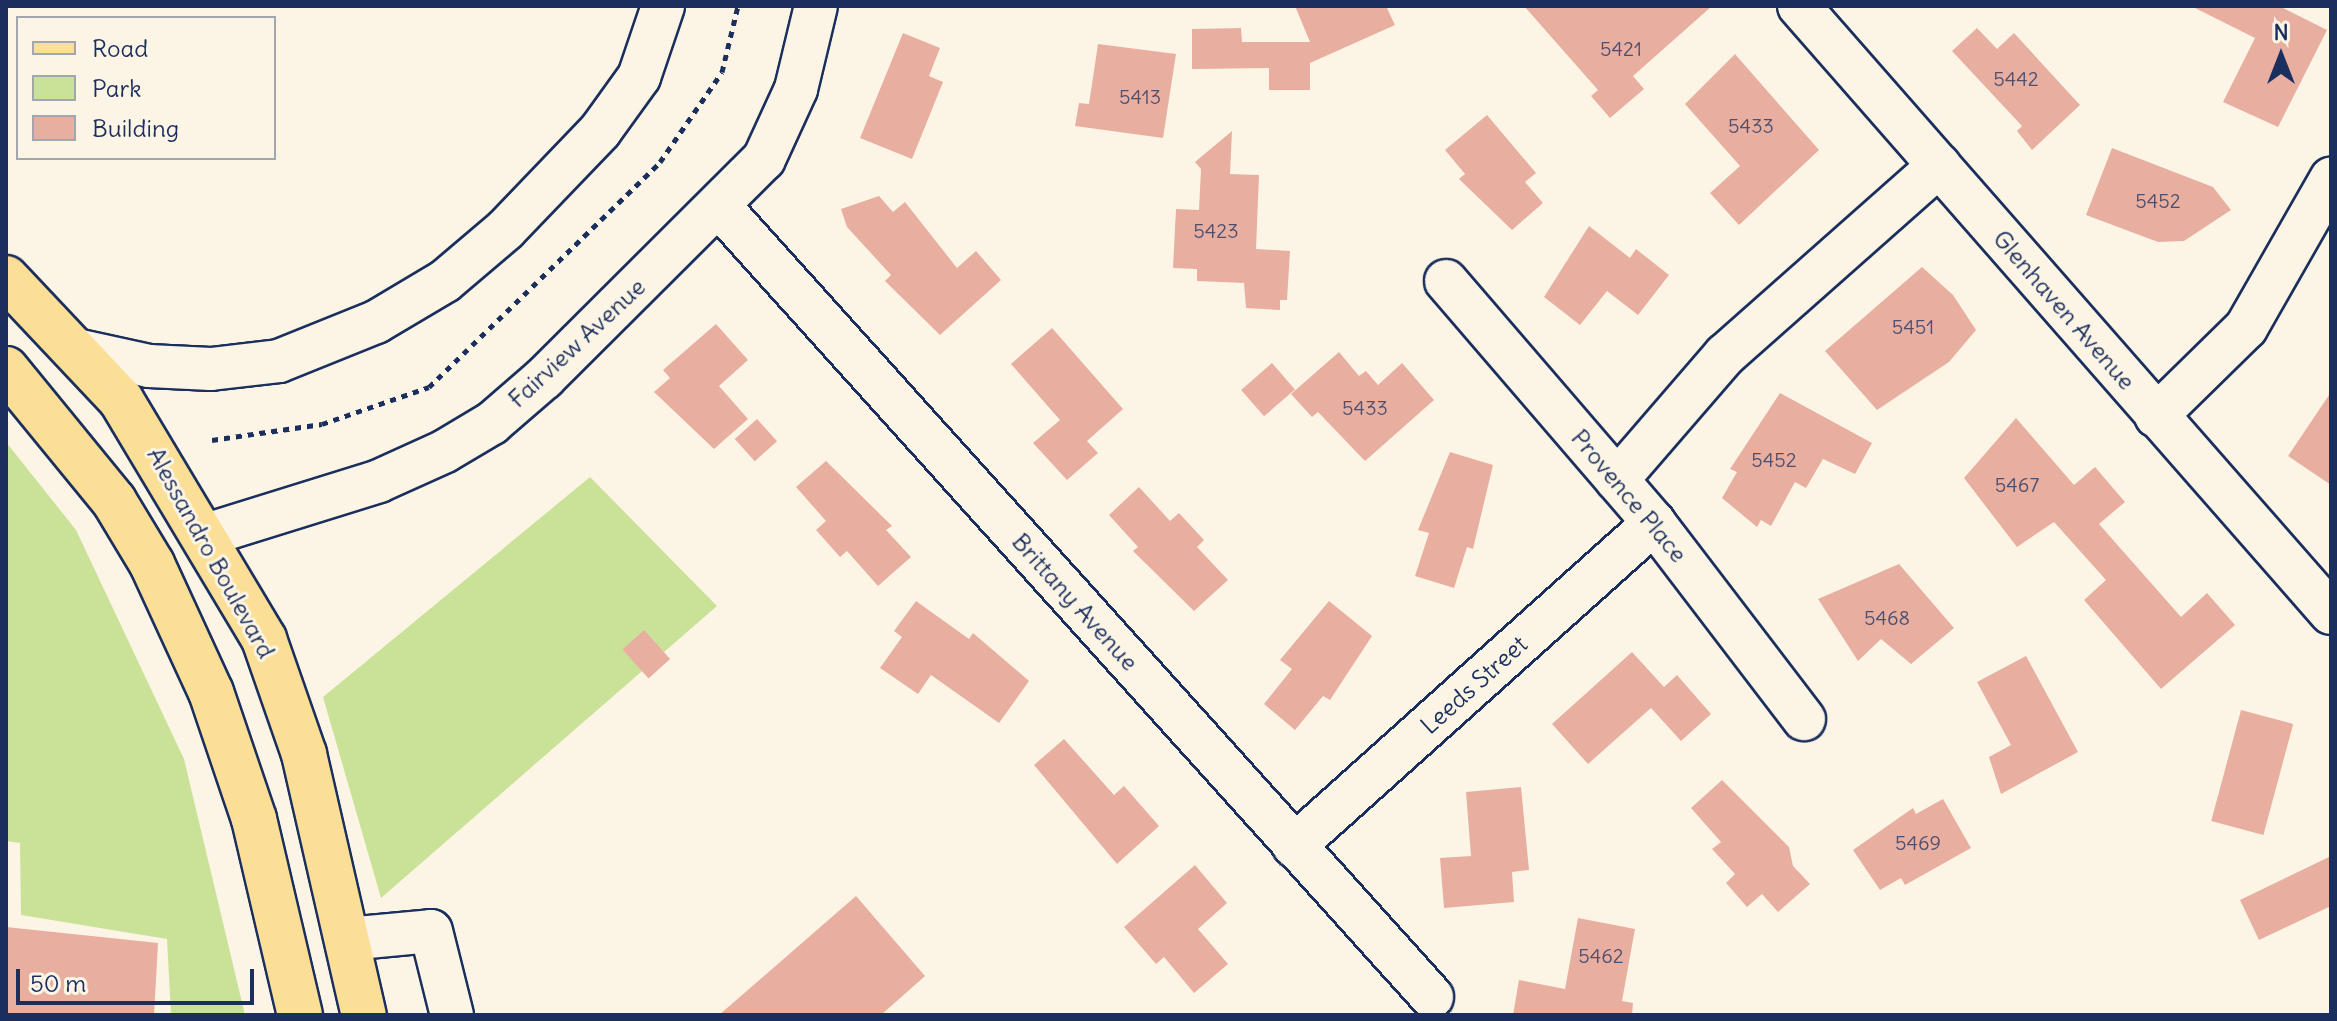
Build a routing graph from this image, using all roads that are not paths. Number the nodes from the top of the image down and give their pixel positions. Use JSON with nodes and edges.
{"nodes":[{"id":1,"x":816,"y":6,"type":"edge"},
{"id":2,"x":1799,"y":6,"type":"edge"},
{"id":3,"x":655,"y":9,"type":"edge"},
{"id":4,"x":1939,"y":166,"type":"junction"},
{"id":5,"x":2331,"y":179,"type":"edge"},
{"id":6,"x":719,"y":206,"type":"junction"},
{"id":7,"x":6,"y":278,"type":"edge"},
{"id":8,"x":1446,"y":281,"type":"dead end"},
{"id":9,"x":76,"y":350,"type":"junction"},
{"id":10,"x":12,"y":374,"type":"edge"},
{"id":11,"x":2156,"y":416,"type":"junction"},
{"id":12,"x":1617,"y":480,"type":"junction"},
{"id":13,"x":1654,"y":523,"type":"junction"},
{"id":14,"x":206,"y":535,"type":"junction"},
{"id":15,"x":2331,"y":613,"type":"edge"},
{"id":16,"x":1804,"y":719,"type":"dead end"},
{"id":17,"x":1294,"y":846,"type":"junction"},
{"id":18,"x":347,"y":939,"type":"junction"},
{"id":19,"x":1432,"y":997,"type":"dead end"},
{"id":20,"x":300,"y":1015,"type":"edge"},
{"id":21,"x":364,"y":1015,"type":"edge"},
{"id":22,"x":452,"y":1015,"type":"edge"}],
"edges":[{"from":1,"to":6,"type":"street","name":"Fairview Avenue"},
{"from":2,"to":4,"type":"street","name":"Glenhaven Avenue"},
{"from":3,"to":9,"type":"street"},
{"from":4,"to":11,"type":"street","name":"Glenhaven Avenue"},
{"from":4,"to":12,"type":"street"},
{"from":5,"to":11,"type":"street"},
{"from":6,"to":14,"type":"street","name":"Fairview Avenue"},
{"from":6,"to":17,"type":"street","name":"Brittany Avenue"},
{"from":7,"to":9,"type":"main road","name":"Alessandro Boulevard"},
{"from":8,"to":12,"type":"street","name":"Provence Place"},
{"from":9,"to":14,"type":"main road","name":"Alessandro Boulevard"},
{"from":10,"to":14,"type":"main road"},
{"from":10,"to":20,"type":"main road"},
{"from":11,"to":15,"type":"street","name":"Glenhaven Avenue"},
{"from":12,"to":13,"type":"street","name":"Provence Place"},
{"from":13,"to":16,"type":"street","name":"Provence Place"},
{"from":13,"to":17,"type":"street","name":"Leeds Street"},
{"from":14,"to":18,"type":"main road","name":"Alessandro Boulevard"},
{"from":17,"to":19,"type":"street","name":"Brittany Avenue"},
{"from":18,"to":21,"type":"main road","name":"Alessandro Boulevard"},
{"from":18,"to":22,"type":"street"}]}
